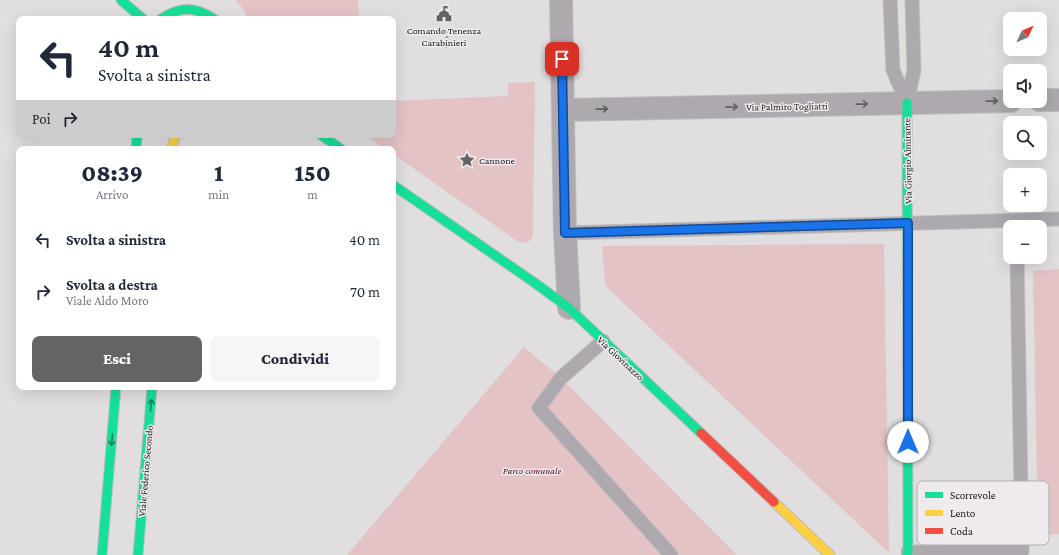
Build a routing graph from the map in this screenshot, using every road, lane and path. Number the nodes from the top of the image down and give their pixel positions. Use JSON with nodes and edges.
{"nodes":[{"id":1,"x":121,"y":0,"type":"edge"},
{"id":2,"x":561,"y":0,"type":"edge"},
{"id":3,"x":890,"y":0,"type":"edge"},
{"id":4,"x":912,"y":0,"type":"edge"},
{"id":5,"x":205,"y":6,"type":"dead end"},
{"id":6,"x":140,"y":16,"type":"edge"},
{"id":7,"x":162,"y":16,"type":"edge"},
{"id":8,"x":210,"y":16,"type":"edge"},
{"id":9,"x":212,"y":16,"type":"edge"},
{"id":10,"x":447,"y":29,"type":"dead end"},
{"id":11,"x":447,"y":48,"type":"dead end"},
{"id":12,"x":1047,"y":100,"type":"edge"},
{"id":13,"x":1059,"y":100,"type":"edge"},
{"id":14,"x":1003,"y":101,"type":"edge"},
{"id":15,"x":907,"y":103,"type":"junction"},
{"id":16,"x":563,"y":110,"type":"junction"},
{"id":17,"x":324,"y":138,"type":"edge"},
{"id":18,"x":336,"y":146,"type":"edge"},
{"id":19,"x":396,"y":187,"type":"edge"},
{"id":20,"x":1059,"y":218,"type":"edge"},
{"id":21,"x":1042,"y":220,"type":"edge"},
{"id":22,"x":908,"y":223,"type":"junction"},
{"id":23,"x":1003,"y":223,"type":"edge"},
{"id":24,"x":565,"y":233,"type":"junction"},
{"id":25,"x":1017,"y":264,"type":"edge"},
{"id":26,"x":569,"y":308,"type":"junction"},
{"id":27,"x":603,"y":341,"type":"junction"},
{"id":28,"x":116,"y":390,"type":"edge"},
{"id":29,"x":152,"y":390,"type":"edge"},
{"id":30,"x":1021,"y":481,"type":"edge"},
{"id":31,"x":1022,"y":545,"type":"edge"},
{"id":32,"x":908,"y":554,"type":"edge"},
{"id":33,"x":102,"y":555,"type":"edge"},
{"id":34,"x":138,"y":555,"type":"edge"},
{"id":35,"x":671,"y":555,"type":"edge"},
{"id":36,"x":830,"y":555,"type":"edge"}],
"edges":[{"from":1,"to":6,"type":"main road"},
{"from":2,"to":16,"type":"street"},
{"from":3,"to":15,"type":"lane"},
{"from":4,"to":15,"type":"lane"},
{"from":5,"to":9,"type":"main road"},
{"from":7,"to":8,"type":"main road"},
{"from":10,"to":11,"type":"path"},
{"from":12,"to":13,"type":"street"},
{"from":15,"to":14,"type":"street","name":"Via Palmiro Togliatti","one_way":true},
{"from":16,"to":15,"type":"street","name":"Via Palmiro Togliatti","one_way":true},
{"from":15,"to":22,"type":"main road","name":"Via Giorgio Almirante"},
{"from":16,"to":24,"type":"street"},
{"from":17,"to":18,"type":"main road"},
{"from":19,"to":26,"type":"main road","name":"Via Giovinazzo"},
{"from":20,"to":21,"type":"lane"},
{"from":22,"to":23,"type":"lane"},
{"from":22,"to":24,"type":"lane"},
{"from":22,"to":32,"type":"main road","name":"Via Giorgio Almirante"},
{"from":24,"to":26,"type":"street"},
{"from":25,"to":30,"type":"lane"},
{"from":26,"to":27,"type":"main road","name":"Via Giovinazzo"},
{"from":27,"to":35,"type":"lane"},
{"from":27,"to":36,"type":"main road","name":"Via Giovinazzo"},
{"from":28,"to":33,"type":"main road","one_way":true},
{"from":34,"to":29,"type":"main road","name":"Viale Federico Secondo","one_way":true},
{"from":31,"to":32,"type":"lane"}]}
